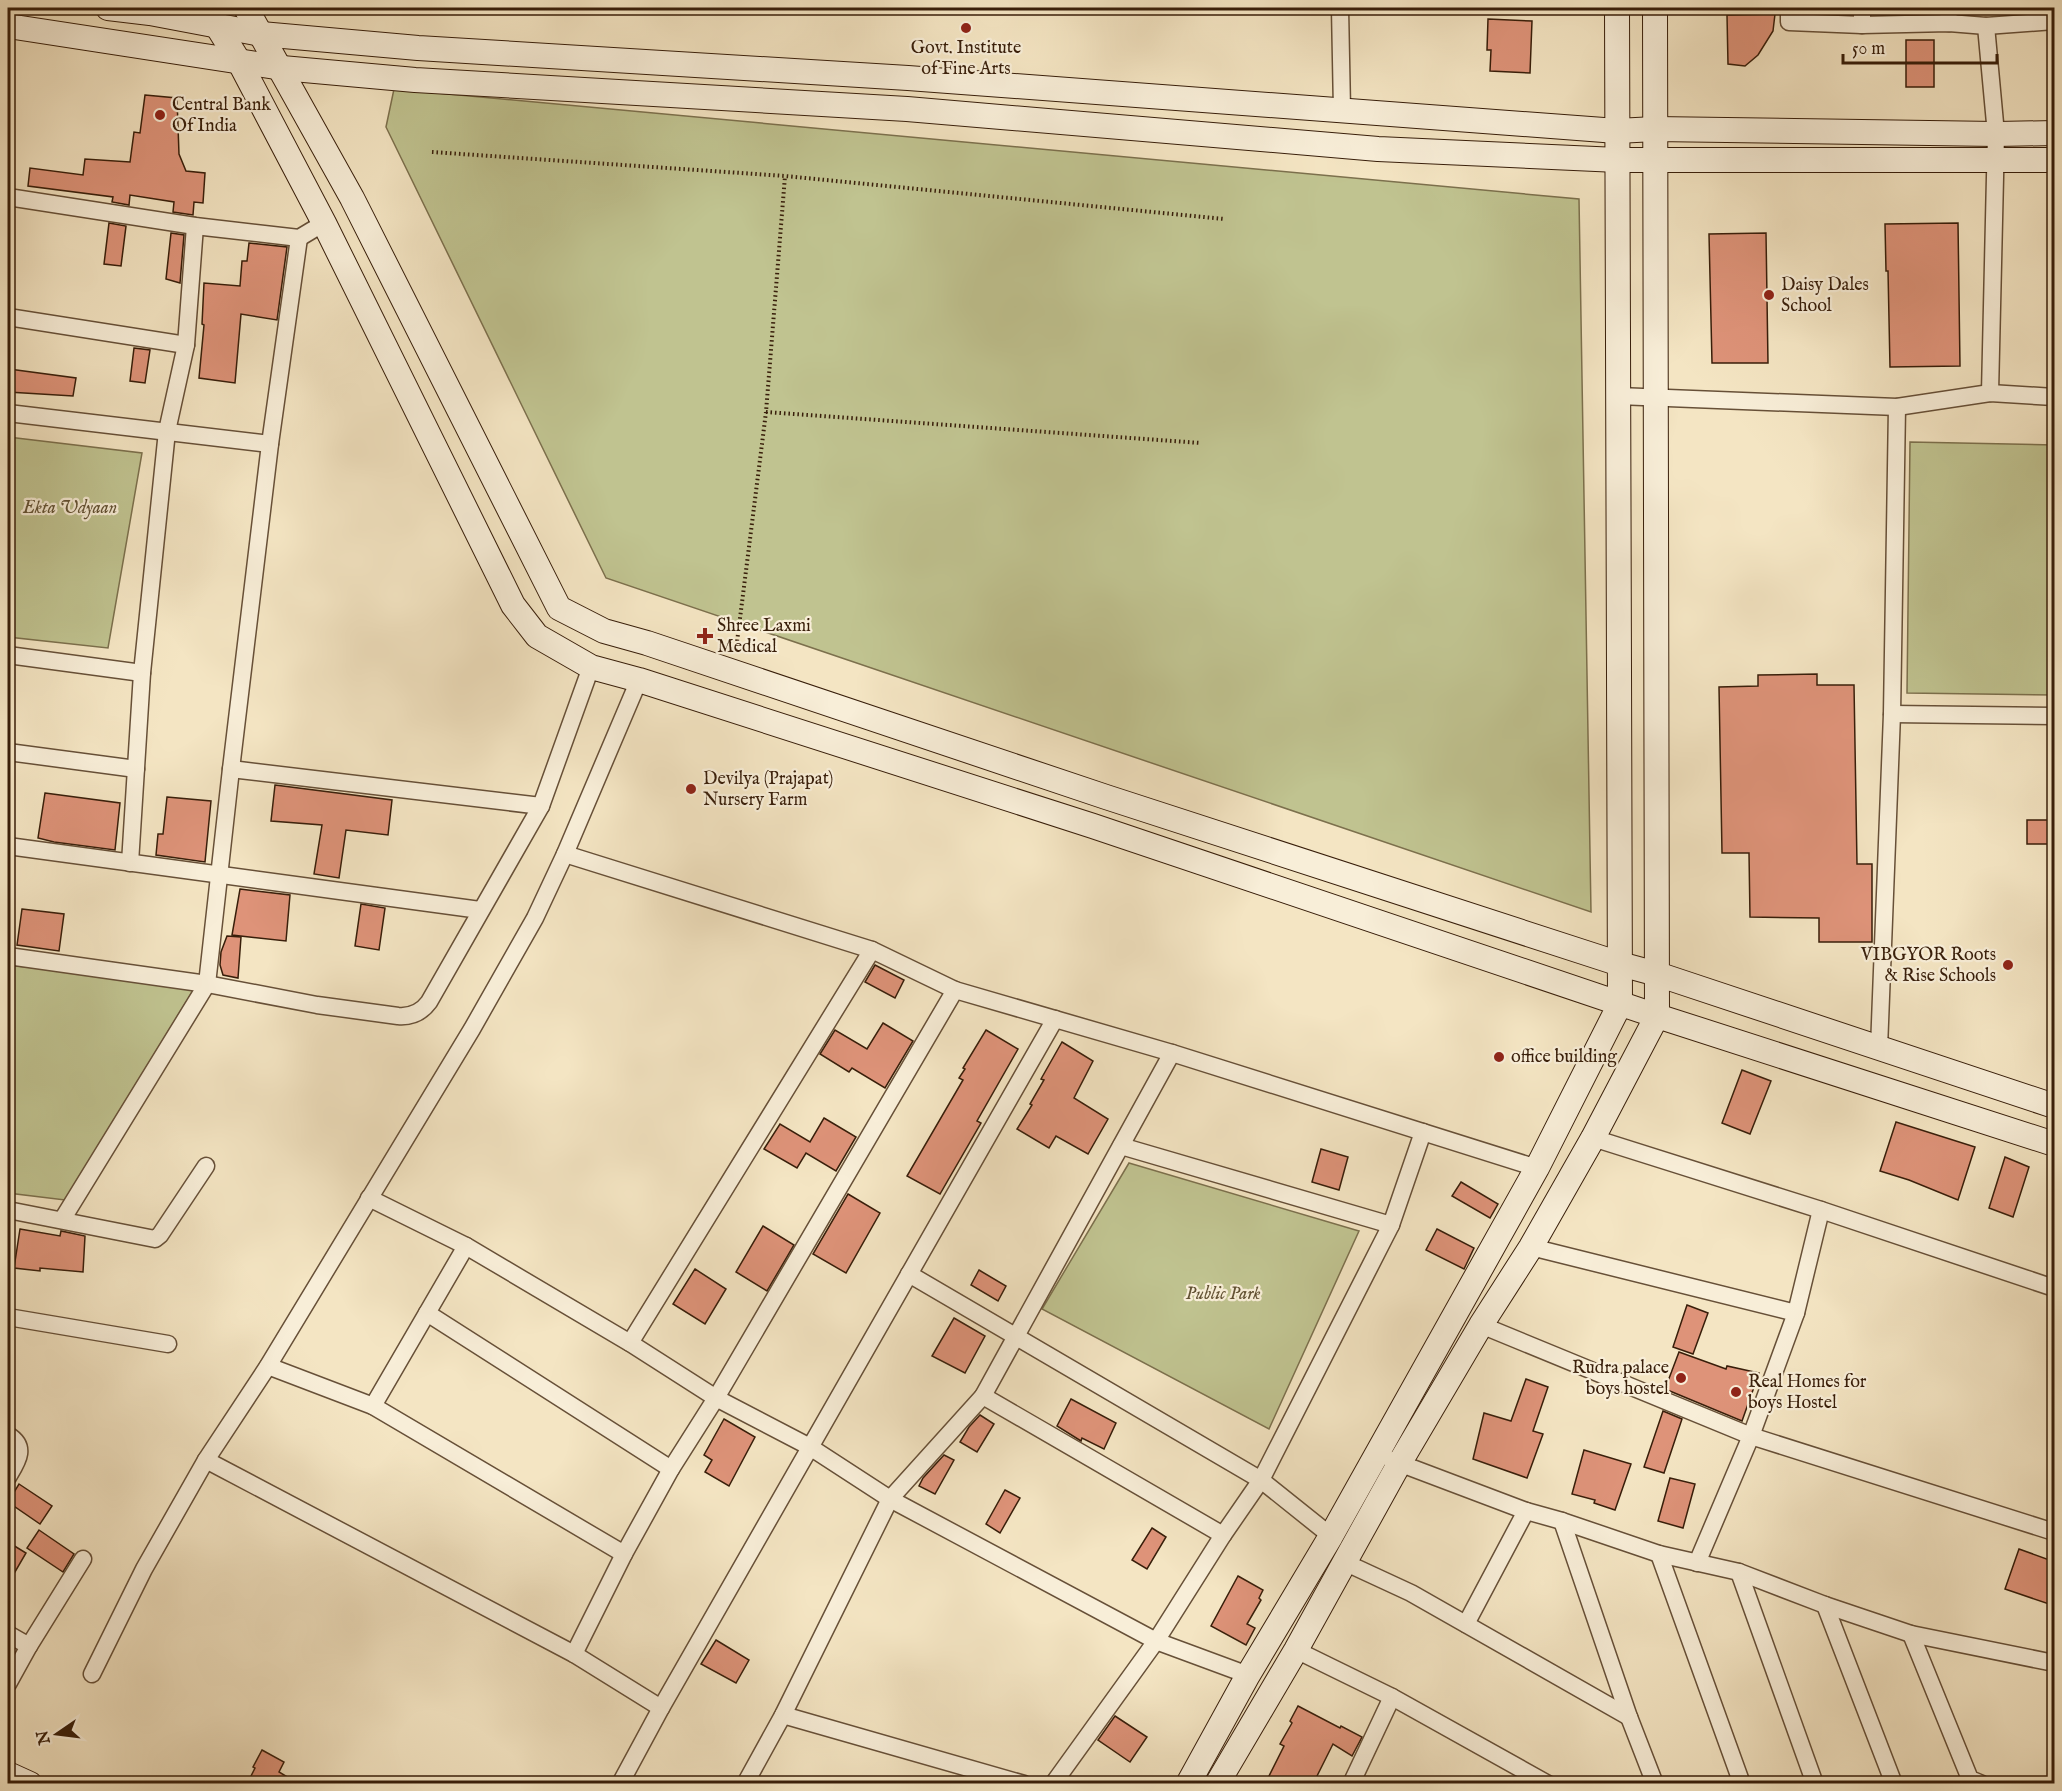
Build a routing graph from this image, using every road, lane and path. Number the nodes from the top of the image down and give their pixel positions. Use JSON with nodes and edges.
{"nodes":[{"id":1,"x":108,"y":8,"type":"edge"},
{"id":2,"x":246,"y":8,"type":"edge"},
{"id":3,"x":1340,"y":8,"type":"edge"},
{"id":4,"x":1617,"y":8,"type":"edge"},
{"id":5,"x":1655,"y":8,"type":"edge"},
{"id":6,"x":1789,"y":8,"type":"edge"},
{"id":7,"x":1862,"y":8,"type":"edge"},
{"id":8,"x":1949,"y":15,"type":"edge"},
{"id":9,"x":213,"y":17,"type":"edge"},
{"id":10,"x":2055,"y":21,"type":"edge"},
{"id":11,"x":1862,"y":25,"type":"junction"},
{"id":12,"x":8,"y":26,"type":"edge"},
{"id":13,"x":1986,"y":26,"type":"junction"},
{"id":14,"x":261,"y":34,"type":"junction"},
{"id":15,"x":240,"y":63,"type":"junction"},
{"id":16,"x":282,"y":68,"type":"junction"},
{"id":17,"x":1342,"y":110,"type":"junction"},
{"id":18,"x":1655,"y":129,"type":"junction"},
{"id":19,"x":1617,"y":131,"type":"junction"},
{"id":20,"x":2055,"y":133,"type":"edge"},
{"id":21,"x":1996,"y":134,"type":"junction"},
{"id":22,"x":432,"y":152,"type":"dead end"},
{"id":23,"x":1655,"y":159,"type":"junction"},
{"id":24,"x":1618,"y":160,"type":"junction"},
{"id":25,"x":2055,"y":160,"type":"edge"},
{"id":26,"x":1994,"y":161,"type":"junction"},
{"id":27,"x":785,"y":176,"type":"junction"},
{"id":28,"x":8,"y":197,"type":"edge"},
{"id":29,"x":1224,"y":219,"type":"dead end"},
{"id":30,"x":324,"y":223,"type":"junction"},
{"id":31,"x":195,"y":226,"type":"junction"},
{"id":32,"x":299,"y":238,"type":"junction"},
{"id":33,"x":8,"y":317,"type":"edge"},
{"id":34,"x":186,"y":345,"type":"junction"},
{"id":35,"x":1990,"y":393,"type":"junction"},
{"id":36,"x":1618,"y":396,"type":"junction"},
{"id":37,"x":1656,"y":397,"type":"junction"},
{"id":38,"x":2055,"y":397,"type":"edge"},
{"id":39,"x":1897,"y":407,"type":"junction"},
{"id":40,"x":766,"y":412,"type":"junction"},
{"id":41,"x":8,"y":413,"type":"edge"},
{"id":42,"x":167,"y":431,"type":"junction"},
{"id":43,"x":1201,"y":443,"type":"dead end"},
{"id":44,"x":270,"y":444,"type":"junction"},
{"id":45,"x":8,"y":656,"type":"edge"},
{"id":46,"x":591,"y":667,"type":"junction"},
{"id":47,"x":733,"y":672,"type":"junction"},
{"id":48,"x":142,"y":673,"type":"junction"},
{"id":49,"x":639,"y":680,"type":"junction"},
{"id":50,"x":1892,"y":714,"type":"junction"},
{"id":51,"x":2055,"y":716,"type":"edge"},
{"id":52,"x":8,"y":752,"type":"edge"},
{"id":53,"x":136,"y":769,"type":"junction"},
{"id":54,"x":231,"y":769,"type":"junction"},
{"id":55,"x":541,"y":806,"type":"junction"},
{"id":56,"x":8,"y":846,"type":"edge"},
{"id":57,"x":565,"y":854,"type":"junction"},
{"id":58,"x":130,"y":863,"type":"junction"},
{"id":59,"x":219,"y":876,"type":"junction"},
{"id":60,"x":480,"y":910,"type":"junction"},
{"id":61,"x":872,"y":950,"type":"junction"},
{"id":62,"x":8,"y":956,"type":"edge"},
{"id":63,"x":1620,"y":964,"type":"junction"},
{"id":64,"x":1657,"y":974,"type":"junction"},
{"id":65,"x":207,"y":984,"type":"junction"},
{"id":66,"x":955,"y":990,"type":"junction"},
{"id":67,"x":1620,"y":1004,"type":"junction"},
{"id":68,"x":1657,"y":1016,"type":"junction"},
{"id":69,"x":1055,"y":1019,"type":"junction"},
{"id":70,"x":1879,"y":1048,"type":"junction"},
{"id":71,"x":1172,"y":1053,"type":"junction"},
{"id":72,"x":2055,"y":1106,"type":"edge"},
{"id":73,"x":1423,"y":1132,"type":"junction"},
{"id":74,"x":1593,"y":1138,"type":"junction"},
{"id":75,"x":2055,"y":1144,"type":"edge"},
{"id":76,"x":1121,"y":1146,"type":"junction"},
{"id":77,"x":206,"y":1166,"type":"dead end"},
{"id":78,"x":1537,"y":1168,"type":"junction"},
{"id":79,"x":369,"y":1198,"type":"junction"},
{"id":80,"x":8,"y":1210,"type":"edge"},
{"id":81,"x":1821,"y":1210,"type":"junction"},
{"id":82,"x":62,"y":1220,"type":"junction"},
{"id":83,"x":1391,"y":1225,"type":"junction"},
{"id":84,"x":466,"y":1246,"type":"junction"},
{"id":85,"x":1531,"y":1247,"type":"junction"},
{"id":86,"x":909,"y":1274,"type":"junction"},
{"id":87,"x":2055,"y":1288,"type":"edge"},
{"id":88,"x":427,"y":1313,"type":"junction"},
{"id":89,"x":1796,"y":1313,"type":"junction"},
{"id":90,"x":8,"y":1317,"type":"edge"},
{"id":91,"x":1481,"y":1324,"type":"junction"},
{"id":92,"x":1016,"y":1335,"type":"junction"},
{"id":93,"x":630,"y":1343,"type":"junction"},
{"id":94,"x":168,"y":1344,"type":"dead end"},
{"id":95,"x":267,"y":1366,"type":"junction"},
{"id":96,"x":983,"y":1396,"type":"junction"},
{"id":97,"x":716,"y":1398,"type":"junction"},
{"id":98,"x":373,"y":1406,"type":"junction"},
{"id":99,"x":8,"y":1436,"type":"edge"},
{"id":100,"x":1752,"y":1436,"type":"junction"},
{"id":101,"x":810,"y":1447,"type":"junction"},
{"id":102,"x":1376,"y":1453,"type":"junction"},
{"id":103,"x":206,"y":1460,"type":"junction"},
{"id":104,"x":1399,"y":1464,"type":"junction"},
{"id":105,"x":671,"y":1469,"type":"junction"},
{"id":106,"x":8,"y":1477,"type":"edge"},
{"id":107,"x":1261,"y":1480,"type":"junction"},
{"id":108,"x":890,"y":1499,"type":"junction"},
{"id":109,"x":1526,"y":1510,"type":"junction"},
{"id":110,"x":1562,"y":1521,"type":"junction"},
{"id":111,"x":2055,"y":1532,"type":"edge"},
{"id":112,"x":1223,"y":1535,"type":"junction"},
{"id":113,"x":1331,"y":1536,"type":"junction"},
{"id":114,"x":624,"y":1554,"type":"junction"},
{"id":115,"x":1659,"y":1554,"type":"junction"},
{"id":116,"x":84,"y":1559,"type":"dead end"},
{"id":117,"x":1344,"y":1562,"type":"junction"},
{"id":118,"x":1696,"y":1563,"type":"junction"},
{"id":119,"x":1739,"y":1572,"type":"junction"},
{"id":120,"x":1825,"y":1605,"type":"junction"},
{"id":121,"x":1466,"y":1624,"type":"junction"},
{"id":122,"x":8,"y":1634,"type":"edge"},
{"id":123,"x":1911,"y":1634,"type":"junction"},
{"id":124,"x":1156,"y":1641,"type":"junction"},
{"id":125,"x":29,"y":1646,"type":"junction"},
{"id":126,"x":1296,"y":1650,"type":"junction"},
{"id":127,"x":574,"y":1654,"type":"junction"},
{"id":128,"x":2055,"y":1663,"type":"edge"},
{"id":129,"x":92,"y":1674,"type":"dead end"},
{"id":130,"x":1248,"y":1675,"type":"junction"},
{"id":131,"x":8,"y":1684,"type":"edge"},
{"id":132,"x":1392,"y":1696,"type":"junction"},
{"id":133,"x":661,"y":1708,"type":"junction"},
{"id":134,"x":783,"y":1715,"type":"junction"},
{"id":135,"x":1629,"y":1717,"type":"junction"},
{"id":136,"x":8,"y":1774,"type":"edge"},
{"id":137,"x":1975,"y":1782,"type":"edge"},
{"id":138,"x":30,"y":1784,"type":"edge"},
{"id":139,"x":620,"y":1784,"type":"edge"},
{"id":140,"x":745,"y":1784,"type":"edge"},
{"id":141,"x":1024,"y":1784,"type":"edge"},
{"id":142,"x":1053,"y":1784,"type":"edge"},
{"id":143,"x":1188,"y":1784,"type":"edge"},
{"id":144,"x":1216,"y":1784,"type":"edge"},
{"id":145,"x":1351,"y":1784,"type":"edge"},
{"id":146,"x":1548,"y":1784,"type":"edge"},
{"id":147,"x":1654,"y":1784,"type":"edge"},
{"id":148,"x":1742,"y":1784,"type":"edge"},
{"id":149,"x":1815,"y":1784,"type":"edge"},
{"id":150,"x":1894,"y":1784,"type":"edge"}],
"edges":[{"from":1,"to":9,"type":"main road"},
{"from":2,"to":14,"type":"main road"},
{"from":3,"to":17,"type":"street"},
{"from":4,"to":19,"type":"main road"},
{"from":5,"to":18,"type":"main road"},
{"from":6,"to":11,"type":"street"},
{"from":7,"to":11,"type":"street"},
{"from":8,"to":11,"type":"street"},
{"from":8,"to":13,"type":"street"},
{"from":9,"to":14,"type":"main road"},
{"from":9,"to":15,"type":"main road"},
{"from":10,"to":13,"type":"street"},
{"from":12,"to":15,"type":"main road"},
{"from":13,"to":21,"type":"street"},
{"from":14,"to":16,"type":"main road"},
{"from":14,"to":17,"type":"main road"},
{"from":15,"to":16,"type":"main road"},
{"from":15,"to":30,"type":"main road"},
{"from":16,"to":24,"type":"main road"},
{"from":16,"to":47,"type":"main road"},
{"from":17,"to":19,"type":"main road"},
{"from":18,"to":19,"type":"main road"},
{"from":18,"to":21,"type":"main road"},
{"from":18,"to":23,"type":"main road"},
{"from":19,"to":24,"type":"main road"},
{"from":20,"to":21,"type":"main road"},
{"from":21,"to":26,"type":"street"},
{"from":22,"to":27,"type":"path"},
{"from":23,"to":24,"type":"main road"},
{"from":23,"to":26,"type":"main road"},
{"from":23,"to":37,"type":"main road"},
{"from":24,"to":36,"type":"main road"},
{"from":25,"to":26,"type":"main road"},
{"from":26,"to":35,"type":"street"},
{"from":27,"to":29,"type":"path"},
{"from":27,"to":40,"type":"path"},
{"from":28,"to":31,"type":"street"},
{"from":30,"to":32,"type":"street"},
{"from":30,"to":46,"type":"main road"},
{"from":31,"to":32,"type":"street"},
{"from":31,"to":34,"type":"street"},
{"from":32,"to":44,"type":"street"},
{"from":33,"to":34,"type":"street"},
{"from":34,"to":42,"type":"street"},
{"from":35,"to":38,"type":"street"},
{"from":35,"to":39,"type":"street"},
{"from":36,"to":37,"type":"street"},
{"from":36,"to":63,"type":"main road"},
{"from":37,"to":39,"type":"street"},
{"from":37,"to":64,"type":"main road"},
{"from":39,"to":50,"type":"street"},
{"from":40,"to":43,"type":"path"},
{"from":40,"to":47,"type":"path"},
{"from":41,"to":42,"type":"street"},
{"from":42,"to":44,"type":"street"},
{"from":42,"to":48,"type":"street"},
{"from":44,"to":54,"type":"street"},
{"from":45,"to":48,"type":"street"},
{"from":46,"to":49,"type":"main road"},
{"from":46,"to":55,"type":"street"},
{"from":47,"to":63,"type":"main road"},
{"from":48,"to":53,"type":"street"},
{"from":49,"to":57,"type":"street"},
{"from":49,"to":67,"type":"main road"},
{"from":50,"to":51,"type":"street"},
{"from":50,"to":70,"type":"street"},
{"from":52,"to":53,"type":"street"},
{"from":53,"to":58,"type":"street"},
{"from":54,"to":55,"type":"street"},
{"from":54,"to":59,"type":"street"},
{"from":55,"to":60,"type":"street"},
{"from":56,"to":58,"type":"street"},
{"from":57,"to":61,"type":"street"},
{"from":57,"to":79,"type":"street"},
{"from":58,"to":59,"type":"street"},
{"from":59,"to":60,"type":"street"},
{"from":59,"to":65,"type":"street"},
{"from":60,"to":65,"type":"street"},
{"from":61,"to":66,"type":"street"},
{"from":61,"to":93,"type":"street"},
{"from":62,"to":65,"type":"street"},
{"from":63,"to":64,"type":"main road"},
{"from":63,"to":67,"type":"main road"},
{"from":64,"to":68,"type":"main road"},
{"from":64,"to":70,"type":"main road"},
{"from":65,"to":82,"type":"street"},
{"from":66,"to":69,"type":"street"},
{"from":66,"to":97,"type":"street"},
{"from":67,"to":68,"type":"main road"},
{"from":67,"to":78,"type":"main road"},
{"from":68,"to":74,"type":"main road"},
{"from":68,"to":75,"type":"main road"},
{"from":69,"to":71,"type":"street"},
{"from":69,"to":86,"type":"street"},
{"from":70,"to":72,"type":"main road"},
{"from":71,"to":73,"type":"street"},
{"from":71,"to":76,"type":"street"},
{"from":73,"to":78,"type":"street"},
{"from":73,"to":83,"type":"street"},
{"from":74,"to":81,"type":"street"},
{"from":74,"to":85,"type":"main road"},
{"from":76,"to":83,"type":"street"},
{"from":76,"to":92,"type":"street"},
{"from":77,"to":82,"type":"street"},
{"from":78,"to":102,"type":"main road"},
{"from":79,"to":84,"type":"street"},
{"from":79,"to":95,"type":"street"},
{"from":80,"to":82,"type":"street"},
{"from":81,"to":87,"type":"street"},
{"from":81,"to":89,"type":"street"},
{"from":83,"to":107,"type":"street"},
{"from":84,"to":88,"type":"street"},
{"from":84,"to":93,"type":"street"},
{"from":85,"to":89,"type":"street"},
{"from":85,"to":91,"type":"main road"},
{"from":86,"to":92,"type":"street"},
{"from":86,"to":101,"type":"street"},
{"from":88,"to":98,"type":"street"},
{"from":88,"to":105,"type":"street"},
{"from":89,"to":100,"type":"street"},
{"from":90,"to":94,"type":"street"},
{"from":91,"to":100,"type":"street"},
{"from":91,"to":104,"type":"main road"},
{"from":92,"to":96,"type":"street"},
{"from":92,"to":107,"type":"street"},
{"from":93,"to":97,"type":"street"},
{"from":95,"to":98,"type":"street"},
{"from":95,"to":103,"type":"street"},
{"from":96,"to":108,"type":"street"},
{"from":96,"to":112,"type":"street"},
{"from":97,"to":101,"type":"street"},
{"from":97,"to":105,"type":"street"},
{"from":98,"to":114,"type":"street"},
{"from":99,"to":106,"type":"street"},
{"from":100,"to":111,"type":"street"},
{"from":100,"to":118,"type":"street"},
{"from":101,"to":108,"type":"street"},
{"from":101,"to":133,"type":"street"},
{"from":102,"to":104,"type":"street"},
{"from":102,"to":113,"type":"main road"},
{"from":103,"to":127,"type":"street"},
{"from":103,"to":129,"type":"street"},
{"from":104,"to":109,"type":"street"},
{"from":104,"to":117,"type":"main road"},
{"from":105,"to":114,"type":"street"},
{"from":107,"to":112,"type":"street"},
{"from":107,"to":113,"type":"street"},
{"from":108,"to":124,"type":"street"},
{"from":108,"to":134,"type":"street"},
{"from":109,"to":110,"type":"street"},
{"from":109,"to":121,"type":"street"},
{"from":110,"to":115,"type":"street"},
{"from":110,"to":135,"type":"street"},
{"from":112,"to":124,"type":"street"},
{"from":113,"to":130,"type":"main road"},
{"from":114,"to":127,"type":"street"},
{"from":115,"to":118,"type":"street"},
{"from":115,"to":148,"type":"street"},
{"from":116,"to":125,"type":"street"},
{"from":117,"to":121,"type":"street"},
{"from":117,"to":126,"type":"main road"},
{"from":118,"to":119,"type":"street"},
{"from":119,"to":120,"type":"street"},
{"from":119,"to":149,"type":"street"},
{"from":120,"to":123,"type":"street"},
{"from":120,"to":150,"type":"street"},
{"from":121,"to":135,"type":"street"},
{"from":122,"to":125,"type":"street"},
{"from":123,"to":128,"type":"street"},
{"from":123,"to":137,"type":"street"},
{"from":124,"to":130,"type":"street"},
{"from":124,"to":142,"type":"street"},
{"from":125,"to":131,"type":"street"},
{"from":126,"to":132,"type":"street"},
{"from":126,"to":144,"type":"main road"},
{"from":127,"to":133,"type":"street"},
{"from":130,"to":143,"type":"main road"},
{"from":132,"to":145,"type":"street"},
{"from":132,"to":146,"type":"street"},
{"from":133,"to":139,"type":"street"},
{"from":134,"to":140,"type":"street"},
{"from":134,"to":141,"type":"street"},
{"from":135,"to":147,"type":"street"},
{"from":136,"to":138,"type":"main road"}]}
